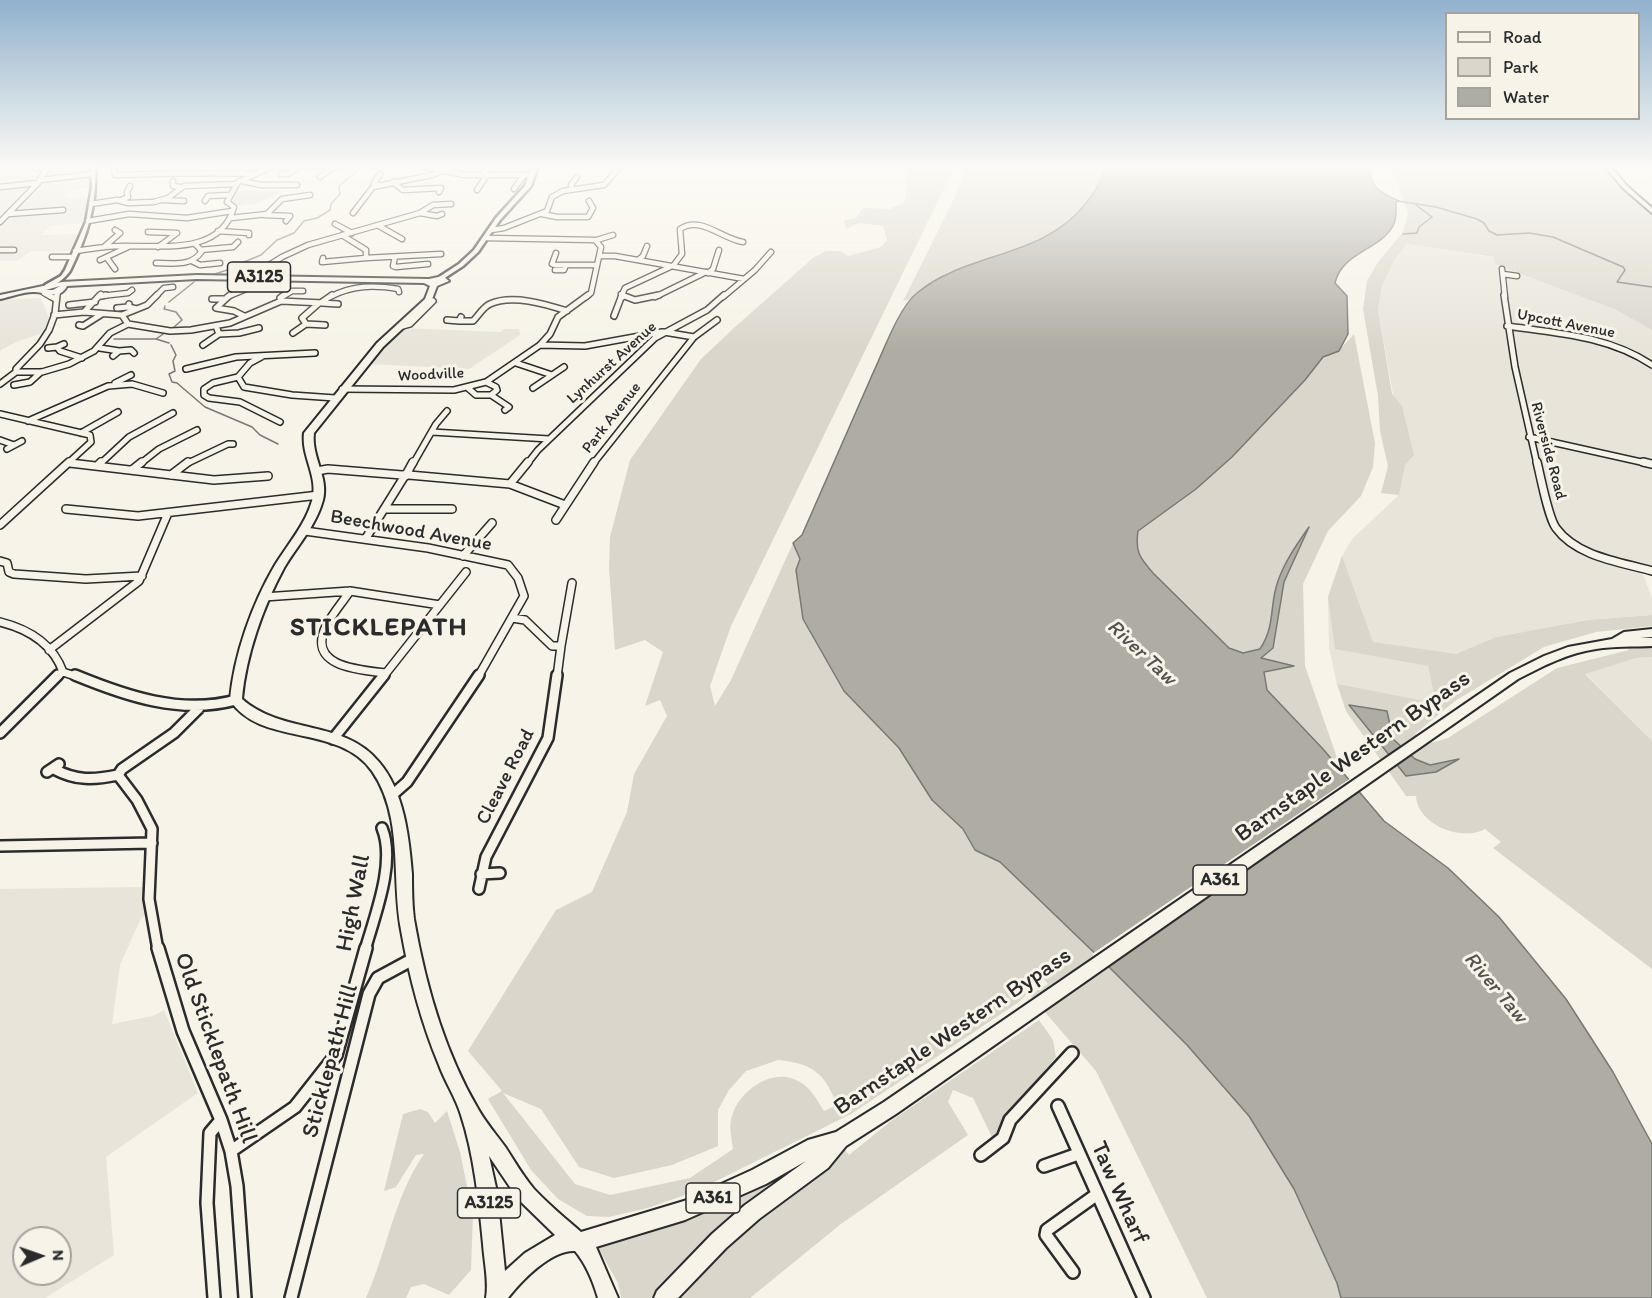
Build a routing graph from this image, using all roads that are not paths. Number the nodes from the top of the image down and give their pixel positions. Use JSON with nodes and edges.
{"nodes":[{"id":1,"x":379,"y":226,"type":"edge"},
{"id":2,"x":86,"y":227,"type":"edge"},
{"id":3,"x":222,"y":227,"type":"edge"},
{"id":4,"x":343,"y":227,"type":"edge"},
{"id":5,"x":376,"y":227,"type":"edge"},
{"id":6,"x":494,"y":227,"type":"edge"},
{"id":7,"x":508,"y":227,"type":"edge"},
{"id":8,"x":684,"y":227,"type":"edge"},
{"id":9,"x":705,"y":227,"type":"edge"},
{"id":10,"x":256,"y":230,"type":"dead end"},
{"id":11,"x":491,"y":230,"type":"junction"},
{"id":12,"x":218,"y":231,"type":"junction"},
{"id":13,"x":148,"y":232,"type":"dead end"},
{"id":14,"x":352,"y":232,"type":"junction"},
{"id":15,"x":409,"y":232,"type":"dead end"},
{"id":16,"x":110,"y":234,"type":"dead end"},
{"id":17,"x":342,"y":235,"type":"junction"},
{"id":18,"x":614,"y":235,"type":"dead end"},
{"id":19,"x":487,"y":238,"type":"junction"},
{"id":20,"x":597,"y":240,"type":"junction"},
{"id":21,"x":238,"y":242,"type":"dead end"},
{"id":22,"x":743,"y":242,"type":"dead end"},
{"id":23,"x":195,"y":244,"type":"junction"},
{"id":24,"x":129,"y":246,"type":"junction"},
{"id":25,"x":647,"y":246,"type":"dead end"},
{"id":26,"x":158,"y":247,"type":"junction"},
{"id":27,"x":104,"y":248,"type":"junction"},
{"id":28,"x":14,"y":249,"type":"dead end"},
{"id":29,"x":0,"y":250,"type":"edge"},
{"id":30,"x":200,"y":250,"type":"junction"},
{"id":31,"x":719,"y":250,"type":"dead end"},
{"id":32,"x":771,"y":252,"type":"dead end"},
{"id":33,"x":556,"y":253,"type":"dead end"},
{"id":34,"x":74,"y":254,"type":"junction"},
{"id":35,"x":441,"y":254,"type":"dead end"},
{"id":36,"x":599,"y":256,"type":"junction"},
{"id":37,"x":50,"y":257,"type":"dead end"},
{"id":38,"x":395,"y":257,"type":"junction"},
{"id":39,"x":107,"y":258,"type":"junction"},
{"id":40,"x":366,"y":258,"type":"junction"},
{"id":41,"x":100,"y":260,"type":"dead end"},
{"id":42,"x":225,"y":260,"type":"dead end"},
{"id":43,"x":638,"y":260,"type":"junction"},
{"id":44,"x":192,"y":261,"type":"junction"},
{"id":45,"x":321,"y":262,"type":"dead end"},
{"id":46,"x":156,"y":264,"type":"dead end"},
{"id":47,"x":428,"y":264,"type":"dead end"},
{"id":48,"x":597,"y":265,"type":"junction"},
{"id":49,"x":672,"y":266,"type":"junction"},
{"id":50,"x":265,"y":267,"type":"junction"},
{"id":51,"x":565,"y":267,"type":"junction"},
{"id":52,"x":115,"y":269,"type":"dead end"},
{"id":53,"x":555,"y":270,"type":"dead end"},
{"id":54,"x":571,"y":270,"type":"dead end"},
{"id":55,"x":707,"y":272,"type":"junction"},
{"id":56,"x":1517,"y":276,"type":"dead end"},
{"id":57,"x":250,"y":277,"type":"junction"},
{"id":58,"x":261,"y":277,"type":"junction"},
{"id":59,"x":441,"y":278,"type":"joint"},
{"id":60,"x":744,"y":279,"type":"junction"},
{"id":61,"x":431,"y":283,"type":"junction"},
{"id":62,"x":61,"y":285,"type":"junction"},
{"id":63,"x":256,"y":285,"type":"dead end"},
{"id":64,"x":168,"y":286,"type":"dead end"},
{"id":65,"x":404,"y":286,"type":"dead end"},
{"id":66,"x":44,"y":289,"type":"junction"},
{"id":67,"x":305,"y":291,"type":"dead end"},
{"id":68,"x":128,"y":293,"type":"dead end"},
{"id":69,"x":621,"y":294,"type":"junction"},
{"id":70,"x":0,"y":297,"type":"edge"},
{"id":71,"x":55,"y":299,"type":"junction"},
{"id":72,"x":212,"y":299,"type":"dead end"},
{"id":73,"x":224,"y":299,"type":"junction"},
{"id":74,"x":281,"y":301,"type":"junction"},
{"id":75,"x":95,"y":302,"type":"junction"},
{"id":76,"x":320,"y":303,"type":"junction"},
{"id":77,"x":158,"y":304,"type":"dead end"},
{"id":78,"x":339,"y":304,"type":"dead end"},
{"id":79,"x":69,"y":305,"type":"dead end"},
{"id":80,"x":147,"y":305,"type":"junction"},
{"id":81,"x":117,"y":308,"type":"dead end"},
{"id":82,"x":137,"y":309,"type":"junction"},
{"id":83,"x":219,"y":310,"type":"junction"},
{"id":84,"x":567,"y":311,"type":"junction"},
{"id":85,"x":84,"y":312,"type":"junction"},
{"id":86,"x":102,"y":314,"type":"junction"},
{"id":87,"x":208,"y":314,"type":"dead end"},
{"id":88,"x":54,"y":315,"type":"junction"},
{"id":89,"x":122,"y":315,"type":"junction"},
{"id":90,"x":244,"y":316,"type":"junction"},
{"id":91,"x":614,"y":316,"type":"dead end"},
{"id":92,"x":447,"y":320,"type":"dead end"},
{"id":93,"x":717,"y":320,"type":"dead end"},
{"id":94,"x":128,"y":324,"type":"junction"},
{"id":95,"x":306,"y":324,"type":"junction"},
{"id":96,"x":326,"y":325,"type":"dead end"},
{"id":97,"x":83,"y":326,"type":"dead end"},
{"id":98,"x":216,"y":326,"type":"junction"},
{"id":99,"x":1506,"y":326,"type":"junction"},
{"id":100,"x":259,"y":328,"type":"dead end"},
{"id":101,"x":663,"y":332,"type":"junction"},
{"id":102,"x":285,"y":333,"type":"dead end"},
{"id":103,"x":219,"y":334,"type":"junction"},
{"id":104,"x":643,"y":335,"type":"junction"},
{"id":105,"x":694,"y":337,"type":"junction"},
{"id":106,"x":655,"y":338,"type":"junction"},
{"id":107,"x":202,"y":343,"type":"dead end"},
{"id":108,"x":64,"y":344,"type":"dead end"},
{"id":109,"x":540,"y":345,"type":"junction"},
{"id":110,"x":57,"y":347,"type":"junction"},
{"id":111,"x":48,"y":348,"type":"dead end"},
{"id":112,"x":100,"y":348,"type":"junction"},
{"id":113,"x":119,"y":351,"type":"junction"},
{"id":114,"x":134,"y":352,"type":"dead end"},
{"id":115,"x":315,"y":353,"type":"dead end"},
{"id":116,"x":113,"y":356,"type":"dead end"},
{"id":117,"x":263,"y":356,"type":"junction"},
{"id":118,"x":82,"y":358,"type":"junction"},
{"id":119,"x":516,"y":363,"type":"junction"},
{"id":120,"x":1652,"y":365,"type":"edge"},
{"id":121,"x":564,"y":367,"type":"dead end"},
{"id":122,"x":186,"y":369,"type":"dead end"},
{"id":123,"x":16,"y":372,"type":"junction"},
{"id":124,"x":41,"y":372,"type":"junction"},
{"id":125,"x":552,"y":375,"type":"junction"},
{"id":126,"x":238,"y":377,"type":"junction"},
{"id":127,"x":486,"y":382,"type":"junction"},
{"id":128,"x":0,"y":384,"type":"edge"},
{"id":129,"x":132,"y":384,"type":"junction"},
{"id":130,"x":14,"y":385,"type":"dead end"},
{"id":131,"x":108,"y":386,"type":"junction"},
{"id":132,"x":468,"y":388,"type":"junction"},
{"id":133,"x":533,"y":388,"type":"dead end"},
{"id":134,"x":342,"y":389,"type":"junction"},
{"id":135,"x":163,"y":393,"type":"dead end"},
{"id":136,"x":491,"y":395,"type":"junction"},
{"id":137,"x":335,"y":398,"type":"junction"},
{"id":138,"x":505,"y":410,"type":"dead end"},
{"id":139,"x":447,"y":411,"type":"dead end"},
{"id":140,"x":118,"y":412,"type":"dead end"},
{"id":141,"x":173,"y":413,"type":"dead end"},
{"id":142,"x":0,"y":414,"type":"edge"},
{"id":143,"x":9,"y":416,"type":"junction"},
{"id":144,"x":0,"y":421,"type":"edge"},
{"id":145,"x":28,"y":421,"type":"junction"},
{"id":146,"x":269,"y":423,"type":"dead end"},
{"id":147,"x":199,"y":430,"type":"dead end"},
{"id":148,"x":432,"y":432,"type":"junction"},
{"id":149,"x":81,"y":433,"type":"junction"},
{"id":150,"x":1529,"y":437,"type":"junction"},
{"id":151,"x":549,"y":439,"type":"junction"},
{"id":152,"x":0,"y":440,"type":"edge"},
{"id":153,"x":22,"y":441,"type":"dead end"},
{"id":154,"x":230,"y":443,"type":"dead end"},
{"id":155,"x":14,"y":445,"type":"junction"},
{"id":156,"x":7,"y":449,"type":"dead end"},
{"id":157,"x":70,"y":463,"type":"junction"},
{"id":158,"x":1652,"y":464,"type":"edge"},
{"id":159,"x":98,"y":465,"type":"junction"},
{"id":160,"x":132,"y":470,"type":"junction"},
{"id":161,"x":317,"y":471,"type":"junction"},
{"id":162,"x":263,"y":475,"type":"dead end"},
{"id":163,"x":405,"y":475,"type":"junction"},
{"id":164,"x":171,"y":476,"type":"junction"},
{"id":165,"x":510,"y":484,"type":"junction"},
{"id":166,"x":319,"y":495,"type":"junction"},
{"id":167,"x":565,"y":505,"type":"junction"},
{"id":168,"x":66,"y":509,"type":"dead end"},
{"id":169,"x":385,"y":509,"type":"junction"},
{"id":170,"x":453,"y":509,"type":"dead end"},
{"id":171,"x":168,"y":513,"type":"junction"},
{"id":172,"x":556,"y":520,"type":"dead end"},
{"id":173,"x":492,"y":523,"type":"dead end"},
{"id":174,"x":0,"y":525,"type":"edge"},
{"id":175,"x":305,"y":531,"type":"junction"},
{"id":176,"x":368,"y":539,"type":"junction"},
{"id":177,"x":463,"y":556,"type":"junction"},
{"id":178,"x":0,"y":561,"type":"edge"},
{"id":179,"x":1652,"y":571,"type":"edge"},
{"id":180,"x":466,"y":572,"type":"dead end"},
{"id":181,"x":142,"y":576,"type":"junction"},
{"id":182,"x":572,"y":583,"type":"dead end"},
{"id":183,"x":350,"y":591,"type":"junction"},
{"id":184,"x":264,"y":597,"type":"junction"},
{"id":185,"x":440,"y":605,"type":"junction"},
{"id":186,"x":512,"y":618,"type":"junction"},
{"id":187,"x":0,"y":622,"type":"edge"},
{"id":188,"x":1652,"y":633,"type":"edge"},
{"id":189,"x":1652,"y":642,"type":"edge"},
{"id":190,"x":1610,"y":643,"type":"junction"},
{"id":191,"x":561,"y":646,"type":"junction"},
{"id":192,"x":49,"y":650,"type":"junction"},
{"id":193,"x":63,"y":672,"type":"junction"},
{"id":194,"x":386,"y":673,"type":"junction"},
{"id":195,"x":236,"y":700,"type":"junction"},
{"id":196,"x":199,"y":708,"type":"junction"},
{"id":197,"x":0,"y":733,"type":"edge"},
{"id":198,"x":333,"y":739,"type":"junction"},
{"id":199,"x":53,"y":769,"type":"dead end"},
{"id":200,"x":118,"y":775,"type":"junction"},
{"id":201,"x":391,"y":796,"type":"junction"},
{"id":202,"x":382,"y":828,"type":"dead end"},
{"id":203,"x":152,"y":843,"type":"junction"},
{"id":204,"x":0,"y":846,"type":"edge"},
{"id":205,"x":500,"y":873,"type":"dead end"},
{"id":206,"x":481,"y":874,"type":"junction"},
{"id":207,"x":478,"y":889,"type":"dead end"},
{"id":208,"x":415,"y":958,"type":"junction"},
{"id":209,"x":1072,"y":1053,"type":"dead end"},
{"id":210,"x":1058,"y":1106,"type":"dead end"},
{"id":211,"x":470,"y":1112,"type":"junction"},
{"id":212,"x":221,"y":1120,"type":"junction"},
{"id":213,"x":840,"y":1140,"type":"junction"},
{"id":214,"x":231,"y":1151,"type":"junction"},
{"id":215,"x":1078,"y":1154,"type":"junction"},
{"id":216,"x":981,"y":1155,"type":"dead end"},
{"id":217,"x":1044,"y":1166,"type":"dead end"},
{"id":218,"x":1096,"y":1195,"type":"junction"},
{"id":219,"x":578,"y":1241,"type":"junction"},
{"id":220,"x":1073,"y":1272,"type":"dead end"},
{"id":221,"x":497,"y":1297,"type":"edge"},
{"id":222,"x":214,"y":1298,"type":"edge"},
{"id":223,"x":245,"y":1298,"type":"edge"},
{"id":224,"x":291,"y":1298,"type":"edge"},
{"id":225,"x":608,"y":1298,"type":"edge"},
{"id":226,"x":664,"y":1298,"type":"edge"},
{"id":227,"x":1144,"y":1298,"type":"edge"}],
"edges":[{"from":1,"to":15,"type":"street"},
{"from":2,"to":34,"type":"street"},
{"from":3,"to":12,"type":"street"},
{"from":4,"to":14,"type":"street"},
{"from":5,"to":14,"type":"street"},
{"from":6,"to":11,"type":"main road"},
{"from":7,"to":11,"type":"street"},
{"from":8,"to":49,"type":"street"},
{"from":9,"to":22,"type":"street"},
{"from":10,"to":12,"type":"street"},
{"from":11,"to":19,"type":"main road"},
{"from":12,"to":23,"type":"street"},
{"from":13,"to":26,"type":"street"},
{"from":14,"to":17,"type":"street"},
{"from":16,"to":27,"type":"street"},
{"from":17,"to":40,"type":"street"},
{"from":17,"to":50,"type":"street"},
{"from":18,"to":20,"type":"street"},
{"from":19,"to":20,"type":"street"},
{"from":19,"to":59,"type":"main road"},
{"from":20,"to":36,"type":"street"},
{"from":21,"to":30,"type":"street"},
{"from":23,"to":26,"type":"street"},
{"from":23,"to":30,"type":"street"},
{"from":24,"to":26,"type":"street"},
{"from":24,"to":27,"type":"street"},
{"from":24,"to":39,"type":"street"},
{"from":25,"to":43,"type":"street"},
{"from":27,"to":34,"type":"street"},
{"from":28,"to":29,"type":"street"},
{"from":30,"to":44,"type":"street"},
{"from":31,"to":55,"type":"street"},
{"from":32,"to":60,"type":"street","name":"Lynhurst Avenue"},
{"from":33,"to":51,"type":"street"},
{"from":34,"to":37,"type":"street"},
{"from":34,"to":62,"type":"street"},
{"from":35,"to":38,"type":"street"},
{"from":36,"to":43,"type":"street"},
{"from":36,"to":48,"type":"street"},
{"from":38,"to":40,"type":"street"},
{"from":38,"to":47,"type":"street"},
{"from":39,"to":41,"type":"street"},
{"from":39,"to":52,"type":"street"},
{"from":40,"to":45,"type":"street"},
{"from":42,"to":44,"type":"street"},
{"from":43,"to":49,"type":"street"},
{"from":44,"to":46,"type":"street"},
{"from":48,"to":51,"type":"street"},
{"from":48,"to":84,"type":"street"},
{"from":49,"to":55,"type":"street"},
{"from":49,"to":69,"type":"street"},
{"from":50,"to":57,"type":"street"},
{"from":50,"to":58,"type":"street"},
{"from":51,"to":53,"type":"street"},
{"from":51,"to":54,"type":"street"},
{"from":55,"to":60,"type":"street"},
{"from":55,"to":69,"type":"street"},
{"from":56,"to":99,"type":"street","name":"Riverside Road"},
{"from":57,"to":58,"type":"main road","number":"A3125"},
{"from":57,"to":62,"type":"main road","number":"A3125"},
{"from":58,"to":61,"type":"main road","number":"A3125"},
{"from":59,"to":61,"type":"main road"},
{"from":60,"to":101,"type":"street","name":"Lynhurst Avenue"},
{"from":61,"to":134,"type":"main road"},
{"from":62,"to":66,"type":"main road","number":"A3125"},
{"from":62,"to":71,"type":"street"},
{"from":63,"to":73,"type":"street"},
{"from":64,"to":80,"type":"street"},
{"from":65,"to":76,"type":"street"},
{"from":66,"to":70,"type":"main road","number":"A3125"},
{"from":66,"to":71,"type":"street"},
{"from":67,"to":74,"type":"street"},
{"from":68,"to":75,"type":"street"},
{"from":69,"to":91,"type":"street"},
{"from":71,"to":88,"type":"street"},
{"from":72,"to":73,"type":"street"},
{"from":73,"to":83,"type":"street"},
{"from":74,"to":76,"type":"street"},
{"from":74,"to":90,"type":"street"},
{"from":75,"to":79,"type":"street"},
{"from":75,"to":85,"type":"street"},
{"from":76,"to":78,"type":"street"},
{"from":76,"to":95,"type":"street"},
{"from":77,"to":80,"type":"street"},
{"from":80,"to":82,"type":"street"},
{"from":81,"to":82,"type":"street"},
{"from":82,"to":89,"type":"street"},
{"from":83,"to":87,"type":"street"},
{"from":83,"to":90,"type":"street"},
{"from":84,"to":92,"type":"street"},
{"from":84,"to":109,"type":"street"},
{"from":85,"to":86,"type":"street"},
{"from":85,"to":88,"type":"street"},
{"from":86,"to":89,"type":"street"},
{"from":86,"to":97,"type":"street"},
{"from":88,"to":123,"type":"street"},
{"from":89,"to":94,"type":"street"},
{"from":90,"to":98,"type":"street"},
{"from":93,"to":105,"type":"street","name":"Park Avenue"},
{"from":94,"to":98,"type":"street"},
{"from":94,"to":112,"type":"street"},
{"from":95,"to":96,"type":"street"},
{"from":95,"to":102,"type":"street"},
{"from":98,"to":103,"type":"street"},
{"from":99,"to":120,"type":"street","name":"Upcott Avenue"},
{"from":99,"to":150,"type":"street","name":"Riverside Road"},
{"from":100,"to":103,"type":"street"},
{"from":101,"to":104,"type":"street"},
{"from":101,"to":105,"type":"street"},
{"from":101,"to":106,"type":"street","name":"Lynhurst Avenue"},
{"from":103,"to":107,"type":"street"},
{"from":104,"to":106,"type":"street"},
{"from":104,"to":109,"type":"street"},
{"from":105,"to":167,"type":"street","name":"Park Avenue"},
{"from":106,"to":151,"type":"street","name":"Lynhurst Avenue"},
{"from":108,"to":110,"type":"street"},
{"from":109,"to":119,"type":"street","name":"Woodville"},
{"from":110,"to":111,"type":"street"},
{"from":110,"to":118,"type":"street"},
{"from":112,"to":113,"type":"street"},
{"from":112,"to":118,"type":"street"},
{"from":113,"to":114,"type":"street"},
{"from":113,"to":116,"type":"street"},
{"from":115,"to":117,"type":"street"},
{"from":117,"to":122,"type":"street"},
{"from":117,"to":126,"type":"street"},
{"from":118,"to":124,"type":"street"},
{"from":119,"to":125,"type":"street"},
{"from":119,"to":127,"type":"street","name":"Woodville"},
{"from":121,"to":125,"type":"street"},
{"from":123,"to":124,"type":"street"},
{"from":123,"to":128,"type":"street"},
{"from":124,"to":130,"type":"street"},
{"from":125,"to":133,"type":"street"},
{"from":126,"to":137,"type":"street"},
{"from":126,"to":146,"type":"street"},
{"from":127,"to":132,"type":"street","name":"Woodville"},
{"from":127,"to":136,"type":"street"},
{"from":129,"to":131,"type":"street"},
{"from":129,"to":131,"type":"street"},
{"from":129,"to":135,"type":"street"},
{"from":131,"to":145,"type":"street"},
{"from":132,"to":134,"type":"street","name":"Woodville"},
{"from":132,"to":136,"type":"street"},
{"from":134,"to":137,"type":"main road"},
{"from":136,"to":138,"type":"street"},
{"from":137,"to":161,"type":"main road"},
{"from":139,"to":148,"type":"street"},
{"from":140,"to":149,"type":"street"},
{"from":141,"to":159,"type":"street"},
{"from":142,"to":143,"type":"street"},
{"from":143,"to":144,"type":"street"},
{"from":143,"to":145,"type":"street"},
{"from":145,"to":149,"type":"street"},
{"from":147,"to":160,"type":"street"},
{"from":148,"to":151,"type":"street"},
{"from":148,"to":163,"type":"street"},
{"from":149,"to":157,"type":"street"},
{"from":150,"to":158,"type":"street"},
{"from":150,"to":179,"type":"street","name":"Riverside Road"},
{"from":151,"to":165,"type":"street","name":"Lynhurst Avenue"},
{"from":152,"to":155,"type":"street"},
{"from":153,"to":155,"type":"street"},
{"from":154,"to":164,"type":"street"},
{"from":155,"to":156,"type":"street"},
{"from":157,"to":159,"type":"street"},
{"from":157,"to":174,"type":"street"},
{"from":159,"to":160,"type":"street"},
{"from":160,"to":164,"type":"street"},
{"from":161,"to":163,"type":"street"},
{"from":161,"to":166,"type":"main road"},
{"from":162,"to":164,"type":"street"},
{"from":163,"to":165,"type":"street"},
{"from":163,"to":169,"type":"street"},
{"from":165,"to":167,"type":"street"},
{"from":166,"to":171,"type":"street"},
{"from":166,"to":175,"type":"main road"},
{"from":167,"to":172,"type":"street","name":"Park Avenue"},
{"from":168,"to":171,"type":"street"},
{"from":169,"to":170,"type":"street"},
{"from":169,"to":176,"type":"street"},
{"from":171,"to":181,"type":"street"},
{"from":173,"to":177,"type":"street"},
{"from":175,"to":176,"type":"street","name":"Beechwood Avenue"},
{"from":175,"to":184,"type":"main road"},
{"from":176,"to":177,"type":"street","name":"Beechwood Avenue"},
{"from":177,"to":186,"type":"street","name":"Beechwood Avenue"},
{"from":178,"to":181,"type":"street"},
{"from":180,"to":185,"type":"street"},
{"from":181,"to":192,"type":"street"},
{"from":182,"to":191,"type":"street","name":"Cleave Road"},
{"from":183,"to":184,"type":"street"},
{"from":183,"to":185,"type":"street"},
{"from":183,"to":194,"type":"street"},
{"from":184,"to":195,"type":"main road"},
{"from":185,"to":194,"type":"street"},
{"from":186,"to":191,"type":"street"},
{"from":186,"to":201,"type":"street"},
{"from":187,"to":192,"type":"street"},
{"from":188,"to":190,"type":"main road","name":"Barnstaple Western Bypass","number":"A361"},
{"from":189,"to":190,"type":"main road","name":"Barnstaple Western Bypass","number":"A361"},
{"from":190,"to":213,"type":"main road","name":"Barnstaple Western Bypass","number":"A361"},
{"from":191,"to":206,"type":"street","name":"Cleave Road"},
{"from":192,"to":193,"type":"street"},
{"from":193,"to":196,"type":"street"},
{"from":193,"to":197,"type":"street"},
{"from":194,"to":198,"type":"street"},
{"from":195,"to":196,"type":"street"},
{"from":195,"to":198,"type":"main road","number":"A3125"},
{"from":196,"to":200,"type":"street"},
{"from":198,"to":201,"type":"main road","number":"A3125"},
{"from":199,"to":200,"type":"street"},
{"from":200,"to":203,"type":"street","name":"Old Sticklepath Hill"},
{"from":201,"to":208,"type":"main road","number":"A3125"},
{"from":202,"to":214,"type":"street","name":"High Wall"},
{"from":203,"to":204,"type":"street"},
{"from":203,"to":212,"type":"street","name":"Old Sticklepath Hill"},
{"from":205,"to":206,"type":"street"},
{"from":206,"to":207,"type":"street","name":"Cleave Road"},
{"from":208,"to":211,"type":"main road","number":"A3125"},
{"from":208,"to":224,"type":"street","name":"Sticklepath Hill"},
{"from":209,"to":216,"type":"street"},
{"from":210,"to":215,"type":"street","name":"Taw Wharf"},
{"from":211,"to":219,"type":"main road","number":"A3125"},
{"from":211,"to":221,"type":"main road","number":"A3125"},
{"from":212,"to":214,"type":"street","name":"Old Sticklepath Hill"},
{"from":212,"to":222,"type":"street"},
{"from":213,"to":219,"type":"main road","name":"Barnstaple Western Bypass","number":"A361"},
{"from":213,"to":226,"type":"main road","name":"Barnstaple Western Bypass","number":"A361"},
{"from":214,"to":223,"type":"street","name":"Old Sticklepath Hill"},
{"from":215,"to":217,"type":"street"},
{"from":215,"to":218,"type":"street","name":"Taw Wharf"},
{"from":218,"to":220,"type":"street"},
{"from":218,"to":227,"type":"street","name":"Taw Wharf"},
{"from":219,"to":221,"type":"main road","name":"Barnstaple Western Bypass"},
{"from":219,"to":225,"type":"main road"}]}
